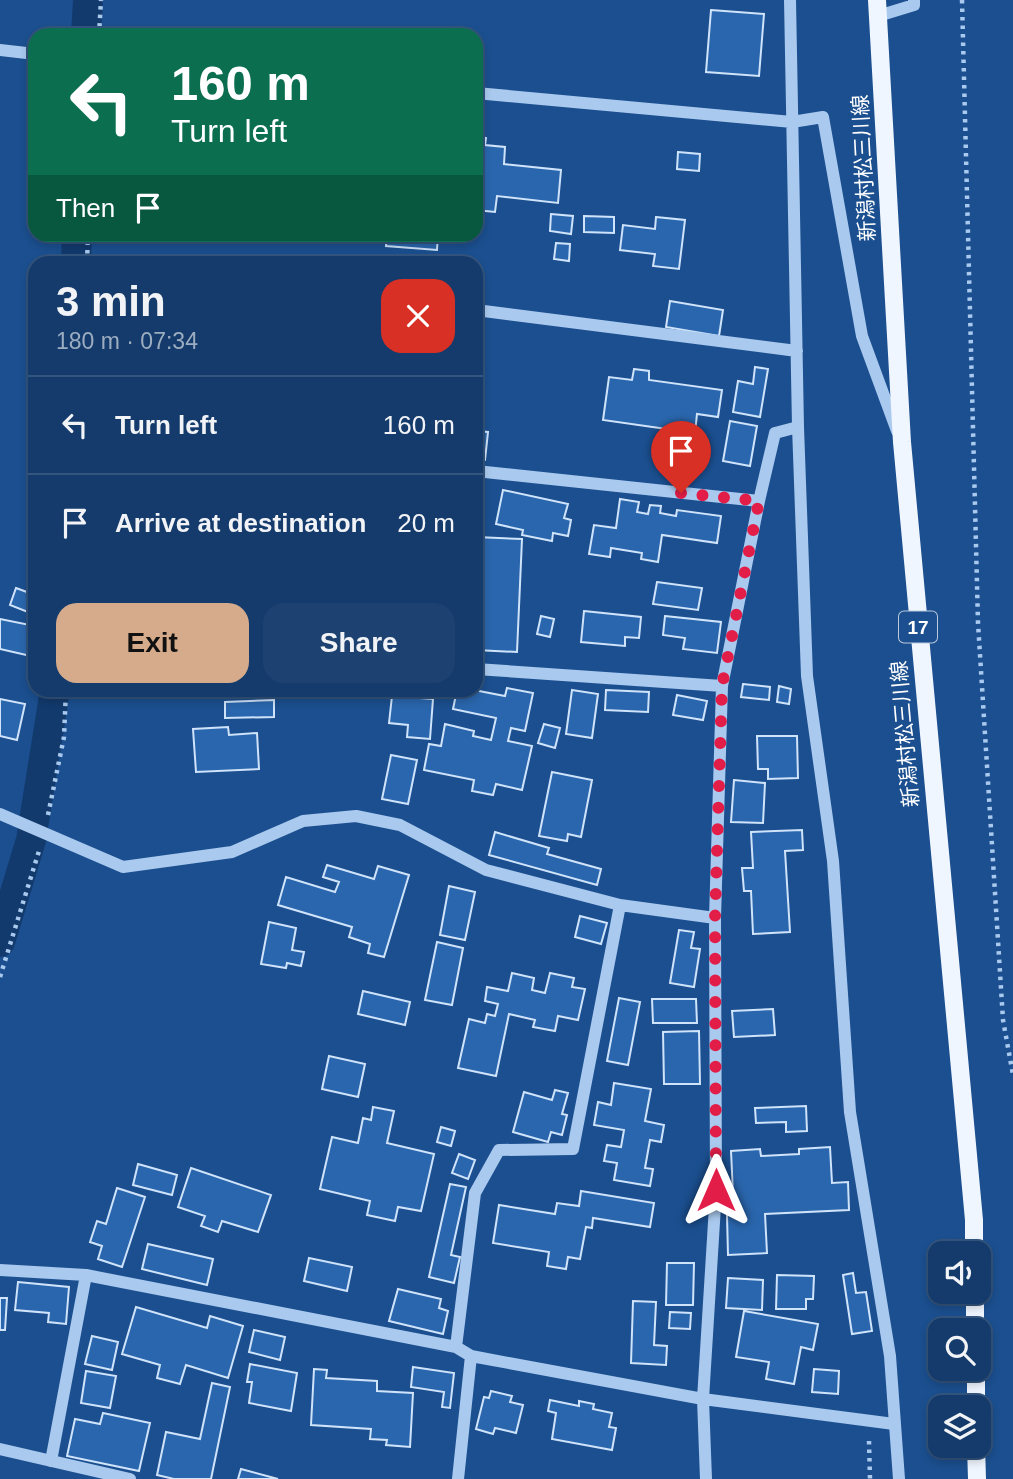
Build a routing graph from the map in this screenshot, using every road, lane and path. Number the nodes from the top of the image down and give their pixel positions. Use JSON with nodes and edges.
{"nodes":[{"id":1,"x":101,"y":0,"type":"edge"},
{"id":2,"x":790,"y":0,"type":"edge"},
{"id":3,"x":914,"y":0,"type":"edge"},
{"id":4,"x":962,"y":0,"type":"edge"},
{"id":5,"x":878,"y":8,"type":"edge"},
{"id":6,"x":99,"y":28,"type":"edge"},
{"id":7,"x":0,"y":50,"type":"edge"},
{"id":8,"x":28,"y":53,"type":"edge"},
{"id":9,"x":483,"y":94,"type":"edge"},
{"id":10,"x":792,"y":122,"type":"junction"},
{"id":11,"x":483,"y":311,"type":"edge"},
{"id":12,"x":797,"y":351,"type":"junction"},
{"id":13,"x":799,"y":427,"type":"junction"},
{"id":14,"x":902,"y":442,"type":"junction"},
{"id":15,"x":483,"y":472,"type":"edge"},
{"id":16,"x":759,"y":501,"type":"junction"},
{"id":17,"x":483,"y":669,"type":"edge"},
{"id":18,"x":722,"y":686,"type":"junction"},
{"id":19,"x":0,"y":814,"type":"edge"},
{"id":20,"x":620,"y":905,"type":"junction"},
{"id":21,"x":715,"y":918,"type":"junction"},
{"id":22,"x":1013,"y":1075,"type":"edge"},
{"id":23,"x":974,"y":1241,"type":"edge"},
{"id":24,"x":0,"y":1270,"type":"edge"},
{"id":25,"x":86,"y":1275,"type":"junction"},
{"id":26,"x":456,"y":1348,"type":"junction"},
{"id":27,"x":471,"y":1356,"type":"junction"},
{"id":28,"x":703,"y":1399,"type":"junction"},
{"id":29,"x":868,"y":1420,"type":"junction"},
{"id":30,"x":894,"y":1424,"type":"junction"},
{"id":31,"x":0,"y":1449,"type":"edge"},
{"id":32,"x":976,"y":1458,"type":"edge"},
{"id":33,"x":51,"y":1461,"type":"junction"},
{"id":34,"x":130,"y":1479,"type":"edge"},
{"id":35,"x":458,"y":1479,"type":"edge"},
{"id":36,"x":706,"y":1479,"type":"edge"},
{"id":37,"x":870,"y":1479,"type":"edge"},
{"id":38,"x":899,"y":1479,"type":"edge"},
{"id":39,"x":977,"y":1479,"type":"edge"}],
"edges":[{"from":1,"to":6,"type":"path"},
{"from":2,"to":10,"type":"street"},
{"from":3,"to":5,"type":"street"},
{"from":4,"to":22,"type":"path"},
{"from":5,"to":14,"type":"main road","name":"新潟村松三川線","number":"17"},
{"from":7,"to":8,"type":"street"},
{"from":9,"to":10,"type":"street"},
{"from":10,"to":12,"type":"street"},
{"from":10,"to":14,"type":"street"},
{"from":11,"to":12,"type":"street"},
{"from":12,"to":13,"type":"street"},
{"from":13,"to":16,"type":"street"},
{"from":13,"to":30,"type":"street"},
{"from":14,"to":23,"type":"main road","name":"新潟村松三川線","number":"17"},
{"from":15,"to":16,"type":"street"},
{"from":16,"to":18,"type":"street"},
{"from":17,"to":18,"type":"street"},
{"from":18,"to":21,"type":"street"},
{"from":19,"to":20,"type":"street"},
{"from":20,"to":21,"type":"street"},
{"from":20,"to":26,"type":"street"},
{"from":21,"to":28,"type":"street"},
{"from":24,"to":25,"type":"street"},
{"from":25,"to":26,"type":"street"},
{"from":25,"to":33,"type":"street"},
{"from":26,"to":27,"type":"street"},
{"from":27,"to":28,"type":"street"},
{"from":27,"to":35,"type":"street"},
{"from":28,"to":29,"type":"street"},
{"from":28,"to":36,"type":"street"},
{"from":29,"to":30,"type":"street"},
{"from":29,"to":37,"type":"path"},
{"from":30,"to":38,"type":"street"},
{"from":31,"to":33,"type":"street"},
{"from":32,"to":39,"type":"main road"},
{"from":33,"to":34,"type":"street"}]}
